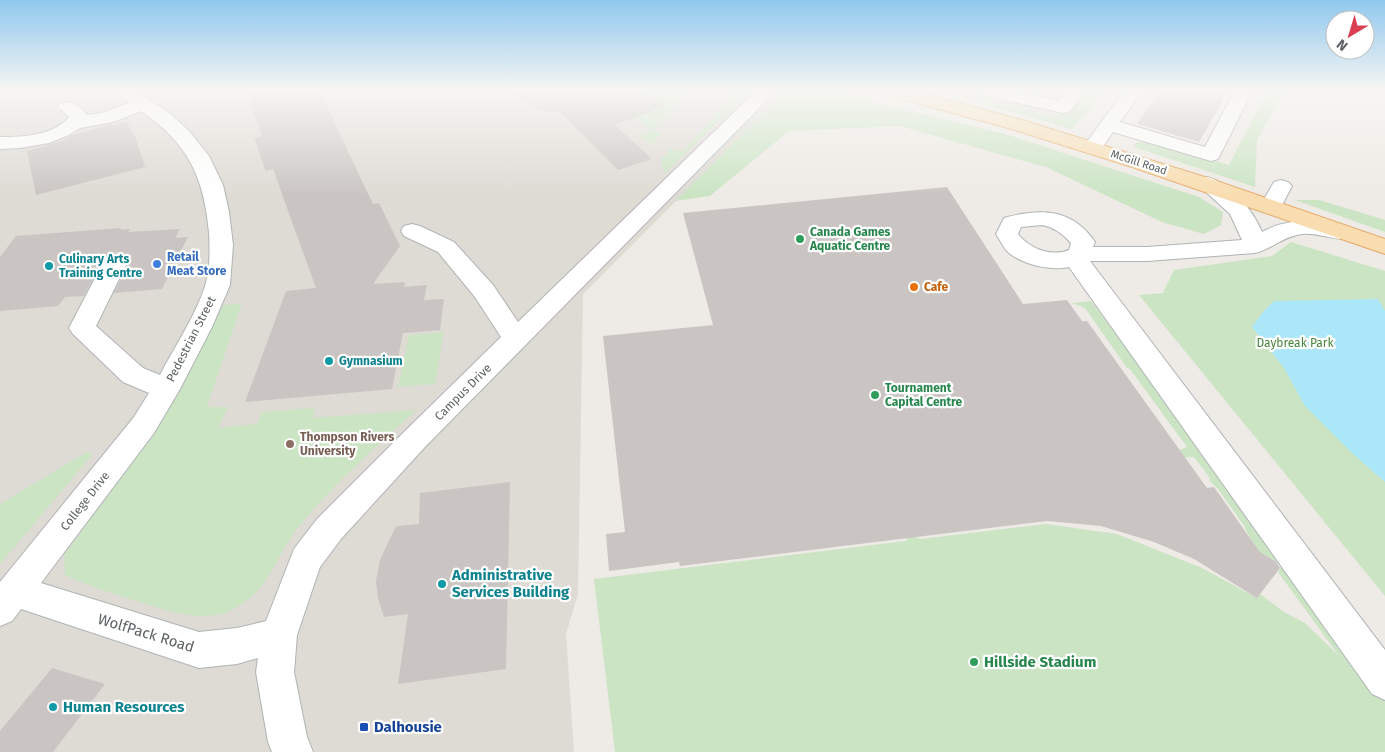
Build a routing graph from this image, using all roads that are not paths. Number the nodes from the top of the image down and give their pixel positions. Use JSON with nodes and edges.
{"nodes":[{"id":1,"x":66,"y":125,"type":"edge"},
{"id":2,"x":172,"y":125,"type":"edge"},
{"id":3,"x":732,"y":125,"type":"edge"},
{"id":4,"x":1018,"y":125,"type":"edge"},
{"id":5,"x":1109,"y":125,"type":"joint"},
{"id":6,"x":1226,"y":125,"type":"edge"},
{"id":7,"x":0,"y":144,"type":"edge"},
{"id":8,"x":1093,"y":147,"type":"junction"},
{"id":9,"x":1207,"y":184,"type":"junction"},
{"id":10,"x":1281,"y":186,"type":"dead end"},
{"id":11,"x":1271,"y":206,"type":"junction"},
{"id":12,"x":412,"y":231,"type":"dead end"},
{"id":13,"x":1348,"y":234,"type":"junction"},
{"id":14,"x":1254,"y":246,"type":"junction"},
{"id":15,"x":1385,"y":247,"type":"edge"},
{"id":16,"x":116,"y":261,"type":"dead end"},
{"id":17,"x":516,"y":339,"type":"junction"},
{"id":18,"x":166,"y":389,"type":"junction"},
{"id":19,"x":8,"y":600,"type":"edge"},
{"id":20,"x":279,"y":635,"type":"junction"},
{"id":21,"x":1385,"y":681,"type":"edge"},
{"id":22,"x":293,"y":752,"type":"edge"}],
"edges":[{"from":1,"to":7,"type":"street"},
{"from":2,"to":18,"type":"street","name":"Pedestrian Street"},
{"from":3,"to":17,"type":"street","name":"Campus Drive"},
{"from":4,"to":8,"type":"main road","name":"McGill Road"},
{"from":5,"to":6,"type":"street"},
{"from":5,"to":8,"type":"street"},
{"from":8,"to":9,"type":"main road","name":"McGill Road"},
{"from":9,"to":11,"type":"main road","name":"McGill Road"},
{"from":9,"to":14,"type":"street"},
{"from":10,"to":11,"type":"street"},
{"from":11,"to":13,"type":"main road","name":"McGill Road"},
{"from":12,"to":17,"type":"street"},
{"from":13,"to":14,"type":"street"},
{"from":13,"to":15,"type":"main road","name":"McGill Road"},
{"from":14,"to":21,"type":"street"},
{"from":16,"to":18,"type":"street"},
{"from":17,"to":20,"type":"street","name":"Campus Drive"},
{"from":18,"to":19,"type":"street","name":"College Drive"},
{"from":19,"to":20,"type":"street","name":"WolfPack Road"},
{"from":20,"to":22,"type":"street","name":"Campus Drive"}]}
